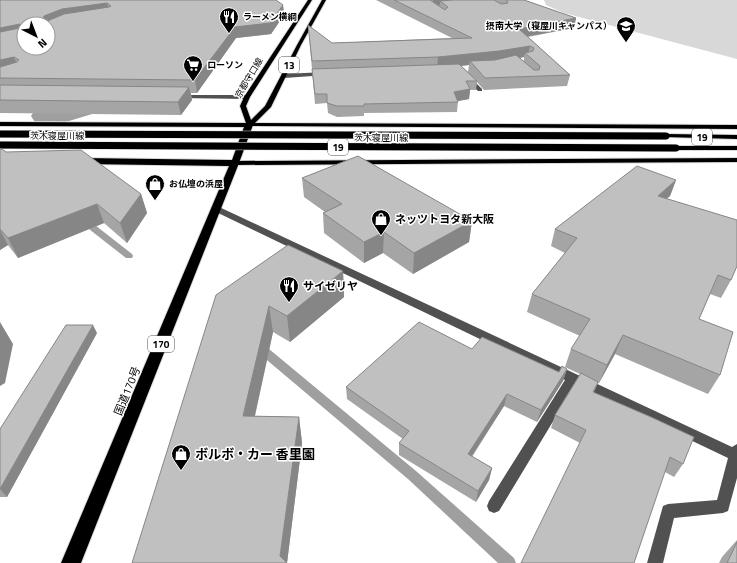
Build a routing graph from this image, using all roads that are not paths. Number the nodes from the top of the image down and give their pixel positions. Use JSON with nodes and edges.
{"nodes":[{"id":1,"x":310,"y":0,"type":"edge"},
{"id":2,"x":324,"y":0,"type":"edge"},
{"id":3,"x":460,"y":69,"type":"edge"},
{"id":4,"x":331,"y":74,"type":"edge"},
{"id":5,"x":284,"y":76,"type":"junction"},
{"id":6,"x":480,"y":90,"type":"dead end"},
{"id":7,"x":171,"y":96,"type":"edge"},
{"id":8,"x":247,"y":97,"type":"junction"},
{"id":9,"x":0,"y":124,"type":"edge"},
{"id":10,"x":249,"y":125,"type":"junction"},
{"id":11,"x":737,"y":127,"type":"edge"},
{"id":12,"x":0,"y":134,"type":"edge"},
{"id":13,"x":737,"y":137,"type":"edge"},
{"id":14,"x":0,"y":145,"type":"edge"},
{"id":15,"x":737,"y":148,"type":"edge"},
{"id":16,"x":737,"y":160,"type":"edge"},
{"id":17,"x":71,"y":161,"type":"edge"},
{"id":18,"x":235,"y":163,"type":"junction"},
{"id":19,"x":216,"y":209,"type":"junction"},
{"id":20,"x":573,"y":378,"type":"junction"},
{"id":21,"x":737,"y":454,"type":"edge"},
{"id":22,"x":494,"y":506,"type":"dead end"},
{"id":23,"x":71,"y":563,"type":"edge"},
{"id":24,"x":655,"y":563,"type":"edge"}],
"edges":[{"from":1,"to":8,"type":"main road","name":"京都守口線","number":"13"},
{"from":2,"to":5,"type":"main road","number":"13"},
{"from":3,"to":6,"type":"street"},
{"from":4,"to":5,"type":"street"},
{"from":5,"to":10,"type":"main road","number":"13"},
{"from":7,"to":8,"type":"street"},
{"from":8,"to":10,"type":"main road","name":"京都守口線"},
{"from":9,"to":10,"type":"highway"},
{"from":10,"to":11,"type":"main road","number":"19"},
{"from":10,"to":18,"type":"highway","name":"国道170号","number":"170"},
{"from":12,"to":13,"type":"main road","name":"茨木寝屋川線","number":"19","bridge":true},
{"from":14,"to":15,"type":"main road","name":"茨木寝屋川線","number":"19","bridge":true},
{"from":16,"to":18,"type":"main road","number":"19"},
{"from":17,"to":18,"type":"highway"},
{"from":18,"to":19,"type":"highway","name":"国道170号","number":"170"},
{"from":19,"to":20,"type":"street"},
{"from":19,"to":23,"type":"highway","name":"国道170号","number":"170"},
{"from":20,"to":21,"type":"street"},
{"from":20,"to":22,"type":"street"},
{"from":21,"to":24,"type":"street"}]}
